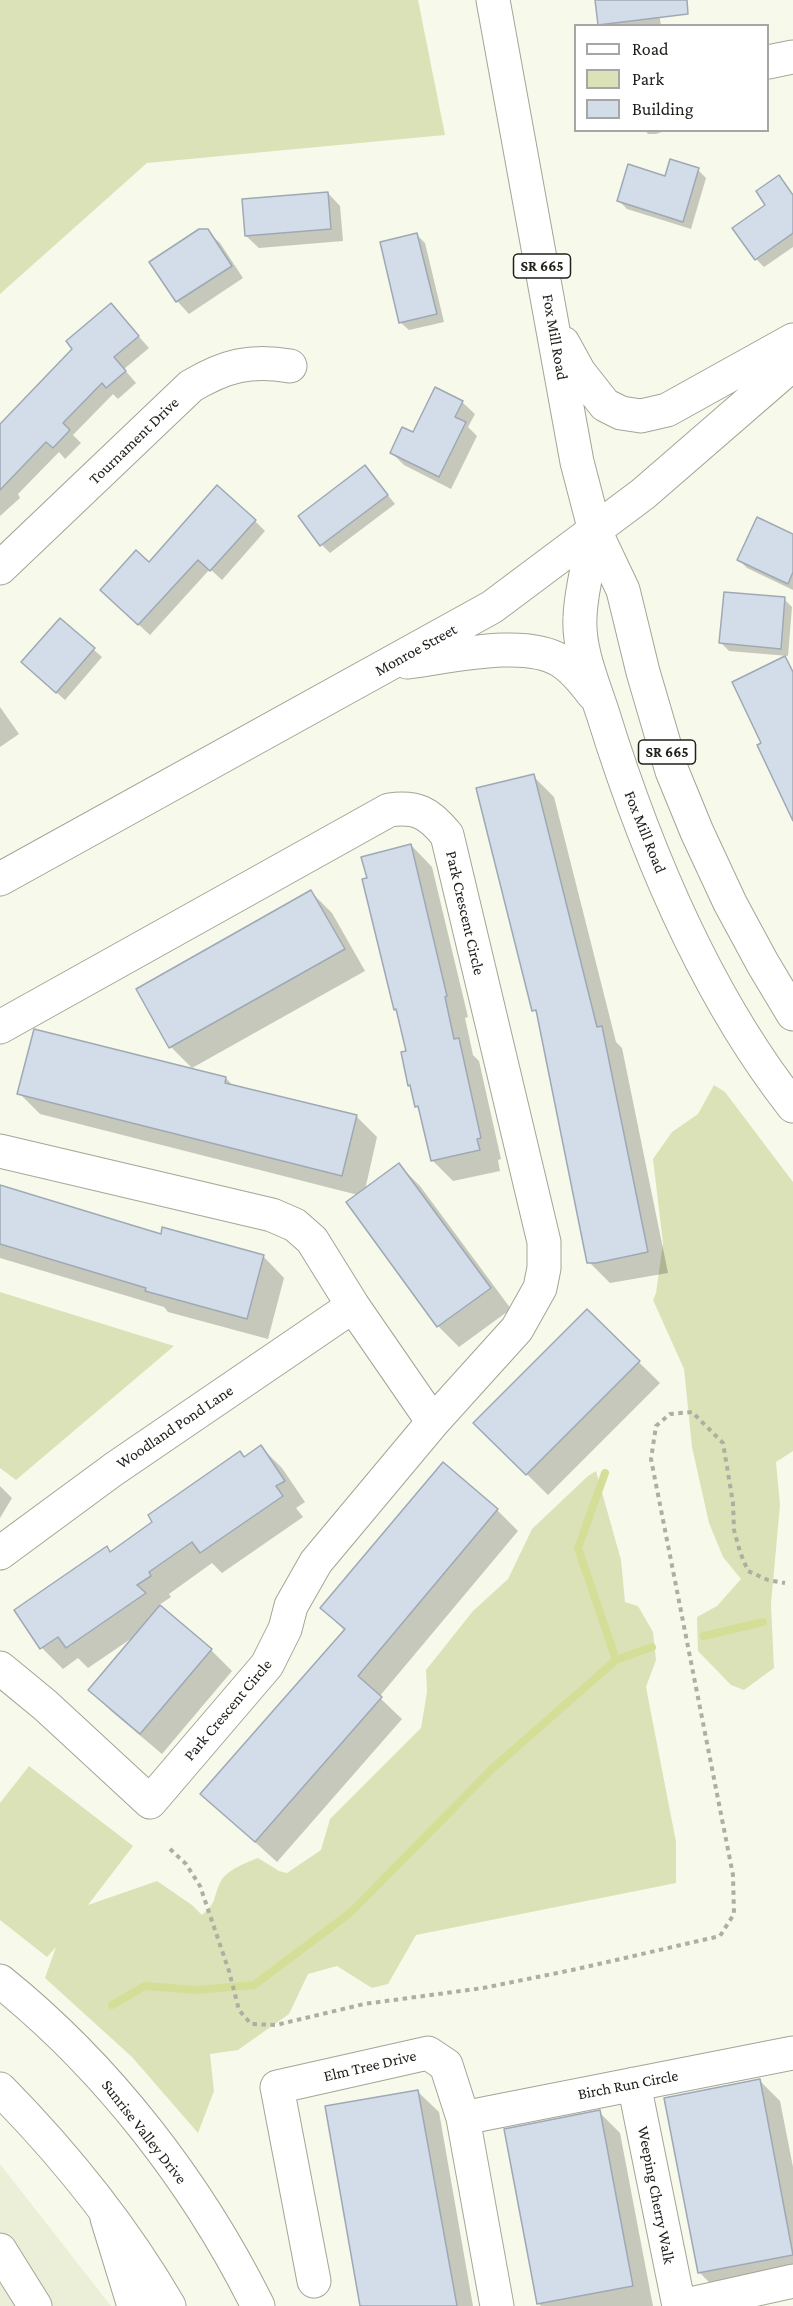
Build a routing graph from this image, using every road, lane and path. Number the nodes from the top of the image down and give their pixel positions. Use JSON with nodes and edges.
{"nodes":[{"id":1,"x":493,"y":0,"type":"edge"},
{"id":2,"x":793,"y":57,"type":"edge"},
{"id":3,"x":769,"y":62,"type":"edge"},
{"id":4,"x":552,"y":325,"type":"junction"},
{"id":5,"x":793,"y":340,"type":"edge"},
{"id":6,"x":793,"y":364,"type":"edge"},
{"id":7,"x":290,"y":366,"type":"dead end"},
{"id":8,"x":595,"y":531,"type":"junction"},
{"id":9,"x":0,"y":568,"type":"edge"},
{"id":10,"x":391,"y":664,"type":"junction"},
{"id":11,"x":600,"y":703,"type":"junction"},
{"id":12,"x":0,"y":879,"type":"edge"},
{"id":13,"x":793,"y":1014,"type":"edge"},
{"id":14,"x":0,"y":1027,"type":"edge"},
{"id":15,"x":793,"y":1106,"type":"edge"},
{"id":16,"x":0,"y":1151,"type":"edge"},
{"id":17,"x":353,"y":1306,"type":"junction"},
{"id":18,"x":433,"y":1422,"type":"junction"},
{"id":19,"x":0,"y":1553,"type":"edge"},
{"id":20,"x":785,"y":1583,"type":"dead end"},
{"id":21,"x":0,"y":1668,"type":"edge"},
{"id":22,"x":170,"y":1849,"type":"dead end"},
{"id":23,"x":0,"y":1981,"type":"edge"},
{"id":24,"x":793,"y":2053,"type":"edge"},
{"id":25,"x":634,"y":2084,"type":"junction"},
{"id":26,"x":0,"y":2089,"type":"edge"},
{"id":27,"x":462,"y":2118,"type":"junction"},
{"id":28,"x":104,"y":2210,"type":"junction"},
{"id":29,"x":5,"y":2269,"type":"edge"},
{"id":30,"x":314,"y":2281,"type":"dead end"},
{"id":31,"x":793,"y":2281,"type":"edge"},
{"id":32,"x":35,"y":2306,"type":"edge"},
{"id":33,"x":134,"y":2306,"type":"edge"},
{"id":34,"x":169,"y":2306,"type":"edge"},
{"id":35,"x":258,"y":2306,"type":"edge"},
{"id":36,"x":497,"y":2306,"type":"edge"},
{"id":37,"x":680,"y":2306,"type":"edge"}],
"edges":[{"from":1,"to":4,"type":"street","name":"Fox Mill Road","number":"SR 665"},
{"from":2,"to":3,"type":"street"},
{"from":4,"to":5,"type":"street"},
{"from":4,"to":8,"type":"street","name":"Fox Mill Road","number":"SR 665"},
{"from":6,"to":8,"type":"street","name":"Monroe Street"},
{"from":7,"to":9,"type":"street","name":"Tournament Drive"},
{"from":8,"to":10,"type":"street","name":"Monroe Street"},
{"from":8,"to":11,"type":"street","name":"Fox Mill Road","number":"SR 665"},
{"from":8,"to":13,"type":"street","name":"Fox Mill Road","number":"SR 665"},
{"from":10,"to":11,"type":"street"},
{"from":10,"to":12,"type":"street","name":"Monroe Street"},
{"from":11,"to":15,"type":"street","name":"Fox Mill Road","number":"SR 665"},
{"from":14,"to":18,"type":"street","name":"Park Crescent Circle"},
{"from":16,"to":17,"type":"street"},
{"from":17,"to":18,"type":"street"},
{"from":17,"to":19,"type":"street","name":"Woodland Pond Lane"},
{"from":18,"to":21,"type":"street","name":"Park Crescent Circle"},
{"from":20,"to":22,"type":"path"},
{"from":23,"to":35,"type":"street","name":"Sunrise Valley Drive"},
{"from":24,"to":25,"type":"street","name":"Birch Run Circle"},
{"from":25,"to":27,"type":"street","name":"Birch Run Circle"},
{"from":25,"to":37,"type":"street","name":"Weeping Cherry Walk"},
{"from":26,"to":28,"type":"street"},
{"from":27,"to":30,"type":"street","name":"Elm Tree Drive"},
{"from":27,"to":36,"type":"street","name":"Elm Tree Drive"},
{"from":28,"to":33,"type":"street"},
{"from":28,"to":34,"type":"street"},
{"from":29,"to":32,"type":"street"},
{"from":31,"to":37,"type":"street"}]}
